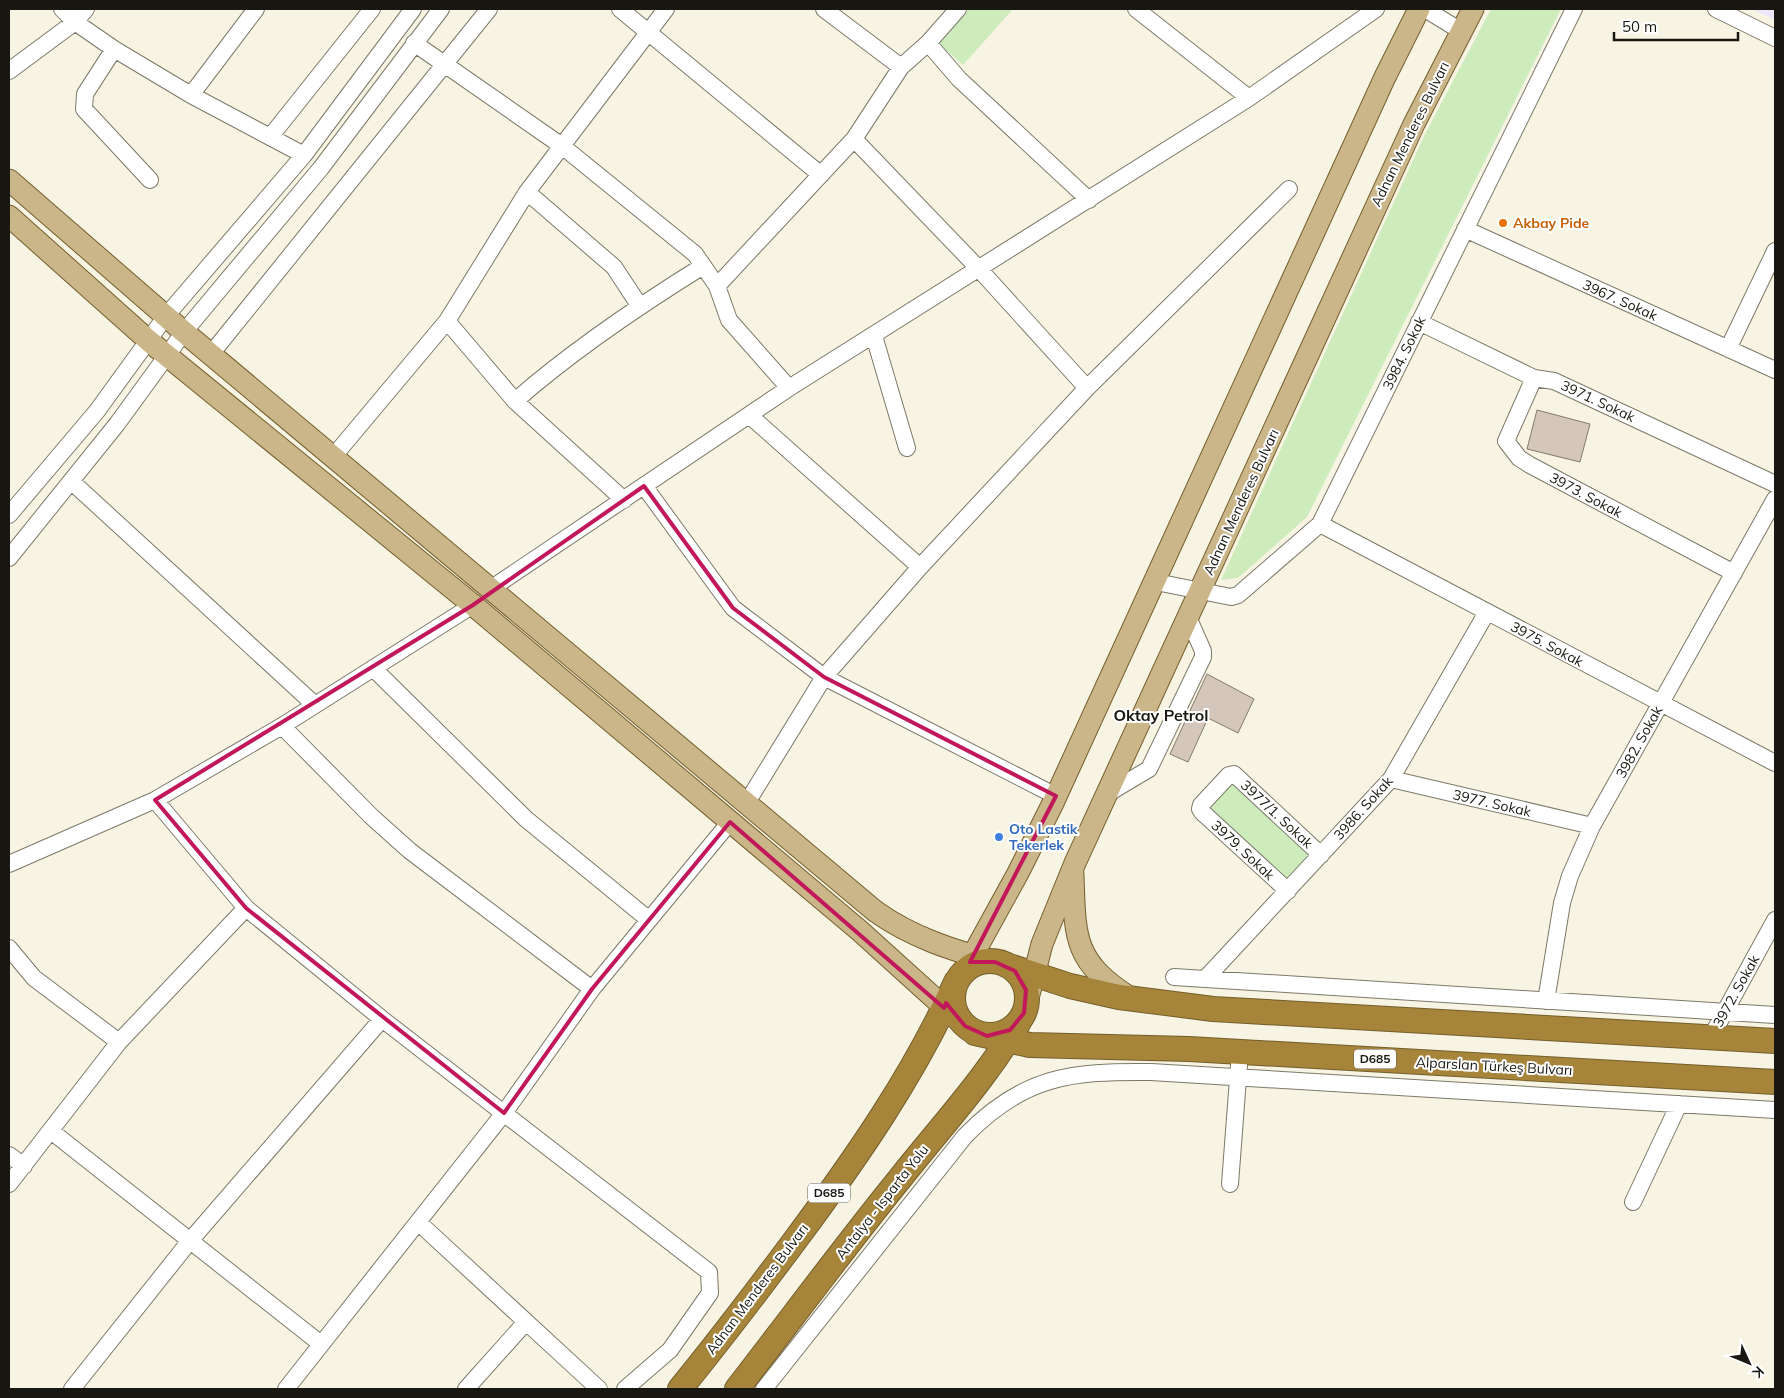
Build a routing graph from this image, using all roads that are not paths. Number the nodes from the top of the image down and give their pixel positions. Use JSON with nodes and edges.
{"nodes":[{"id":1,"x":62,"y":9,"type":"edge"},
{"id":2,"x":86,"y":9,"type":"edge"},
{"id":3,"x":256,"y":9,"type":"edge"},
{"id":4,"x":372,"y":9,"type":"edge"},
{"id":5,"x":413,"y":9,"type":"edge"},
{"id":6,"x":440,"y":9,"type":"edge"},
{"id":7,"x":489,"y":9,"type":"edge"},
{"id":8,"x":620,"y":9,"type":"edge"},
{"id":9,"x":666,"y":9,"type":"edge"},
{"id":10,"x":824,"y":9,"type":"edge"},
{"id":11,"x":958,"y":9,"type":"edge"},
{"id":12,"x":1138,"y":9,"type":"edge"},
{"id":13,"x":1376,"y":9,"type":"edge"},
{"id":14,"x":1418,"y":9,"type":"edge"},
{"id":15,"x":1425,"y":9,"type":"edge"},
{"id":16,"x":1473,"y":9,"type":"edge"},
{"id":17,"x":1574,"y":9,"type":"edge"},
{"id":18,"x":1716,"y":9,"type":"edge"},
{"id":19,"x":75,"y":22,"type":"junction"},
{"id":20,"x":1461,"y":30,"type":"junction"},
{"id":21,"x":650,"y":32,"type":"junction"},
{"id":22,"x":1775,"y":38,"type":"edge"},
{"id":23,"x":414,"y":42,"type":"junction"},
{"id":24,"x":928,"y":43,"type":"junction"},
{"id":25,"x":114,"y":49,"type":"junction"},
{"id":26,"x":446,"y":65,"type":"junction"},
{"id":27,"x":901,"y":67,"type":"junction"},
{"id":28,"x":9,"y":72,"type":"edge"},
{"id":29,"x":191,"y":95,"type":"junction"},
{"id":30,"x":1249,"y":98,"type":"junction"},
{"id":31,"x":270,"y":137,"type":"junction"},
{"id":32,"x":854,"y":139,"type":"junction"},
{"id":33,"x":562,"y":146,"type":"junction"},
{"id":34,"x":304,"y":154,"type":"junction"},
{"id":35,"x":821,"y":175,"type":"junction"},
{"id":36,"x":9,"y":180,"type":"edge"},
{"id":37,"x":150,"y":180,"type":"dead end"},
{"id":38,"x":1289,"y":189,"type":"dead end"},
{"id":39,"x":527,"y":192,"type":"junction"},
{"id":40,"x":1089,"y":200,"type":"junction"},
{"id":41,"x":9,"y":216,"type":"edge"},
{"id":42,"x":1465,"y":230,"type":"junction"},
{"id":43,"x":1775,"y":251,"type":"edge"},
{"id":44,"x":703,"y":266,"type":"junction"},
{"id":45,"x":979,"y":269,"type":"junction"},
{"id":46,"x":717,"y":286,"type":"junction"},
{"id":47,"x":639,"y":305,"type":"junction"},
{"id":48,"x":166,"y":316,"type":"junction"},
{"id":49,"x":447,"y":321,"type":"junction"},
{"id":50,"x":1419,"y":322,"type":"junction"},
{"id":51,"x":184,"y":332,"type":"junction"},
{"id":52,"x":874,"y":336,"type":"junction"},
{"id":53,"x":149,"y":341,"type":"junction"},
{"id":54,"x":1728,"y":349,"type":"junction"},
{"id":55,"x":211,"y":354,"type":"junction"},
{"id":56,"x":168,"y":357,"type":"junction"},
{"id":57,"x":1775,"y":370,"type":"edge"},
{"id":58,"x":1534,"y":378,"type":"junction"},
{"id":59,"x":789,"y":388,"type":"junction"},
{"id":60,"x":1087,"y":388,"type":"junction"},
{"id":61,"x":515,"y":401,"type":"junction"},
{"id":62,"x":749,"y":415,"type":"junction"},
{"id":63,"x":907,"y":448,"type":"dead end"},
{"id":64,"x":333,"y":457,"type":"junction"},
{"id":65,"x":71,"y":481,"type":"junction"},
{"id":66,"x":1775,"y":484,"type":"edge"},
{"id":67,"x":644,"y":486,"type":"junction"},
{"id":68,"x":1775,"y":499,"type":"edge"},
{"id":69,"x":624,"y":500,"type":"junction"},
{"id":70,"x":9,"y":515,"type":"edge"},
{"id":71,"x":1320,"y":524,"type":"junction"},
{"id":72,"x":9,"y":558,"type":"edge"},
{"id":73,"x":920,"y":567,"type":"junction"},
{"id":74,"x":1734,"y":573,"type":"junction"},
{"id":75,"x":1156,"y":582,"type":"junction"},
{"id":76,"x":492,"y":588,"type":"junction"},
{"id":77,"x":1200,"y":591,"type":"junction"},
{"id":78,"x":473,"y":605,"type":"junction"},
{"id":79,"x":1487,"y":612,"type":"junction"},
{"id":80,"x":1188,"y":617,"type":"junction"},
{"id":81,"x":374,"y":668,"type":"junction"},
{"id":82,"x":824,"y":677,"type":"junction"},
{"id":83,"x":1661,"y":703,"type":"junction"},
{"id":84,"x":315,"y":705,"type":"junction"},
{"id":85,"x":282,"y":726,"type":"junction"},
{"id":86,"x":1775,"y":763,"type":"edge"},
{"id":87,"x":1391,"y":779,"type":"junction"},
{"id":88,"x":1107,"y":794,"type":"junction"},
{"id":89,"x":1056,"y":796,"type":"junction"},
{"id":90,"x":155,"y":800,"type":"junction"},
{"id":91,"x":746,"y":804,"type":"junction"},
{"id":92,"x":1200,"y":809,"type":"joint"},
{"id":93,"x":730,"y":822,"type":"junction"},
{"id":94,"x":1592,"y":826,"type":"junction"},
{"id":95,"x":1321,"y":855,"type":"junction"},
{"id":96,"x":9,"y":864,"type":"edge"},
{"id":97,"x":1073,"y":868,"type":"junction"},
{"id":98,"x":1288,"y":891,"type":"junction"},
{"id":99,"x":246,"y":908,"type":"junction"},
{"id":100,"x":648,"y":920,"type":"junction"},
{"id":101,"x":1775,"y":920,"type":"edge"},
{"id":102,"x":9,"y":948,"type":"edge"},
{"id":103,"x":979,"y":967,"type":"junction"},
{"id":104,"x":1033,"y":974,"type":"junction"},
{"id":105,"x":1174,"y":977,"type":"dead end"},
{"id":106,"x":1205,"y":979,"type":"junction"},
{"id":107,"x":592,"y":989,"type":"junction"},
{"id":108,"x":1131,"y":999,"type":"junction"},
{"id":109,"x":1546,"y":1001,"type":"junction"},
{"id":110,"x":1025,"y":1007,"type":"junction"},
{"id":111,"x":944,"y":1008,"type":"junction"},
{"id":112,"x":1725,"y":1012,"type":"junction"},
{"id":113,"x":1775,"y":1015,"type":"edge"},
{"id":114,"x":382,"y":1019,"type":"junction"},
{"id":115,"x":970,"y":1029,"type":"junction"},
{"id":116,"x":1711,"y":1037,"type":"junction"},
{"id":117,"x":1008,"y":1041,"type":"junction"},
{"id":118,"x":1775,"y":1041,"type":"edge"},
{"id":119,"x":119,"y":1042,"type":"junction"},
{"id":120,"x":1240,"y":1052,"type":"junction"},
{"id":121,"x":1238,"y":1078,"type":"junction"},
{"id":122,"x":1775,"y":1082,"type":"edge"},
{"id":123,"x":1679,"y":1104,"type":"junction"},
{"id":124,"x":1775,"y":1110,"type":"edge"},
{"id":125,"x":504,"y":1114,"type":"junction"},
{"id":126,"x":51,"y":1131,"type":"junction"},
{"id":127,"x":9,"y":1155,"type":"edge"},
{"id":128,"x":24,"y":1166,"type":"junction"},
{"id":129,"x":9,"y":1184,"type":"edge"},
{"id":130,"x":1230,"y":1184,"type":"dead end"},
{"id":131,"x":1633,"y":1202,"type":"dead end"},
{"id":132,"x":418,"y":1222,"type":"junction"},
{"id":133,"x":189,"y":1242,"type":"junction"},
{"id":134,"x":526,"y":1322,"type":"junction"},
{"id":135,"x":321,"y":1344,"type":"junction"},
{"id":136,"x":72,"y":1389,"type":"edge"},
{"id":137,"x":286,"y":1389,"type":"edge"},
{"id":138,"x":466,"y":1389,"type":"edge"},
{"id":139,"x":600,"y":1389,"type":"edge"},
{"id":140,"x":625,"y":1389,"type":"edge"},
{"id":141,"x":680,"y":1389,"type":"edge"},
{"id":142,"x":737,"y":1389,"type":"edge"},
{"id":143,"x":764,"y":1389,"type":"edge"}],
"edges":[{"from":1,"to":19,"type":"street"},
{"from":2,"to":19,"type":"street"},
{"from":3,"to":29,"type":"street"},
{"from":4,"to":31,"type":"street"},
{"from":5,"to":34,"type":"street"},
{"from":6,"to":23,"type":"street"},
{"from":7,"to":26,"type":"street"},
{"from":8,"to":21,"type":"street"},
{"from":9,"to":21,"type":"street"},
{"from":10,"to":27,"type":"street"},
{"from":11,"to":24,"type":"street"},
{"from":12,"to":30,"type":"street"},
{"from":13,"to":30,"type":"street"},
{"from":14,"to":75,"type":"main road","name":"Adnan Menderes Bulvarı"},
{"from":15,"to":20,"type":"street"},
{"from":16,"to":20,"type":"main road","name":"Adnan Menderes Bulvarı"},
{"from":17,"to":42,"type":"street","name":"3984. Sokak"},
{"from":18,"to":22,"type":"street"},
{"from":19,"to":25,"type":"street"},
{"from":19,"to":28,"type":"street"},
{"from":20,"to":77,"type":"main road","name":"Adnan Menderes Bulvarı"},
{"from":21,"to":33,"type":"street"},
{"from":21,"to":35,"type":"street"},
{"from":23,"to":26,"type":"street"},
{"from":23,"to":51,"type":"street"},
{"from":24,"to":27,"type":"street"},
{"from":24,"to":40,"type":"street"},
{"from":25,"to":29,"type":"street"},
{"from":25,"to":37,"type":"street"},
{"from":26,"to":33,"type":"street"},
{"from":26,"to":55,"type":"street"},
{"from":27,"to":32,"type":"street"},
{"from":29,"to":31,"type":"street"},
{"from":30,"to":40,"type":"street"},
{"from":31,"to":34,"type":"street"},
{"from":32,"to":35,"type":"street"},
{"from":32,"to":45,"type":"street"},
{"from":33,"to":39,"type":"street"},
{"from":33,"to":44,"type":"street"},
{"from":34,"to":48,"type":"street"},
{"from":35,"to":46,"type":"street"},
{"from":36,"to":48,"type":"main road"},
{"from":38,"to":60,"type":"street"},
{"from":39,"to":47,"type":"street"},
{"from":39,"to":49,"type":"street"},
{"from":40,"to":45,"type":"street"},
{"from":41,"to":53,"type":"main road"},
{"from":42,"to":50,"type":"street","name":"3984. Sokak"},
{"from":42,"to":54,"type":"street","name":"3967. Sokak"},
{"from":43,"to":54,"type":"street"},
{"from":44,"to":46,"type":"street"},
{"from":44,"to":47,"type":"street"},
{"from":45,"to":52,"type":"street"},
{"from":45,"to":60,"type":"street"},
{"from":46,"to":59,"type":"street"},
{"from":47,"to":61,"type":"street"},
{"from":48,"to":51,"type":"main road"},
{"from":48,"to":53,"type":"street"},
{"from":49,"to":61,"type":"street"},
{"from":49,"to":64,"type":"street"},
{"from":50,"to":58,"type":"street","name":"3971. Sokak"},
{"from":50,"to":71,"type":"street","name":"3984. Sokak"},
{"from":51,"to":55,"type":"main road"},
{"from":51,"to":56,"type":"street"},
{"from":52,"to":59,"type":"street"},
{"from":52,"to":63,"type":"street"},
{"from":53,"to":56,"type":"main road"},
{"from":53,"to":70,"type":"street"},
{"from":54,"to":57,"type":"street","name":"3967. Sokak"},
{"from":55,"to":64,"type":"main road"},
{"from":56,"to":65,"type":"street"},
{"from":56,"to":78,"type":"main road"},
{"from":58,"to":66,"type":"street","name":"3971. Sokak"},
{"from":58,"to":74,"type":"street","name":"3973. Sokak"},
{"from":59,"to":62,"type":"street"},
{"from":60,"to":73,"type":"street"},
{"from":61,"to":69,"type":"street"},
{"from":62,"to":67,"type":"street"},
{"from":62,"to":73,"type":"street"},
{"from":64,"to":76,"type":"main road"},
{"from":65,"to":72,"type":"street"},
{"from":65,"to":84,"type":"street"},
{"from":67,"to":69,"type":"street"},
{"from":67,"to":82,"type":"street"},
{"from":68,"to":74,"type":"street","name":"3982. Sokak"},
{"from":69,"to":76,"type":"street"},
{"from":71,"to":77,"type":"street","name":"3984. Sokak"},
{"from":71,"to":79,"type":"street","name":"3975. Sokak"},
{"from":73,"to":82,"type":"street"},
{"from":74,"to":83,"type":"street","name":"3982. Sokak"},
{"from":75,"to":77,"type":"street","name":"3984. Sokak"},
{"from":75,"to":89,"type":"main road","name":"Adnan Menderes Bulvarı"},
{"from":76,"to":78,"type":"main road"},
{"from":76,"to":91,"type":"main road"},
{"from":77,"to":80,"type":"main road","name":"Adnan Menderes Bulvarı"},
{"from":78,"to":81,"type":"street"},
{"from":78,"to":93,"type":"main road"},
{"from":79,"to":83,"type":"street","name":"3975. Sokak"},
{"from":79,"to":87,"type":"street","name":"3986. Sokak"},
{"from":80,"to":88,"type":"main road","name":"Adnan Menderes Bulvarı"},
{"from":80,"to":88,"type":"street"},
{"from":81,"to":84,"type":"street"},
{"from":81,"to":100,"type":"street"},
{"from":82,"to":89,"type":"street"},
{"from":82,"to":91,"type":"street"},
{"from":83,"to":86,"type":"street","name":"3975. Sokak"},
{"from":83,"to":94,"type":"street","name":"3982. Sokak"},
{"from":84,"to":85,"type":"street"},
{"from":85,"to":90,"type":"street"},
{"from":85,"to":107,"type":"street"},
{"from":87,"to":94,"type":"street","name":"3977. Sokak"},
{"from":87,"to":95,"type":"street","name":"3986. Sokak"},
{"from":88,"to":97,"type":"main road","name":"Adnan Menderes Bulvarı"},
{"from":89,"to":103,"type":"main road","name":"Adnan Menderes Bulvarı"},
{"from":90,"to":96,"type":"street"},
{"from":90,"to":99,"type":"street"},
{"from":91,"to":103,"type":"main road"},
{"from":92,"to":95,"type":"street","name":"3977/1. Sokak"},
{"from":92,"to":98,"type":"street","name":"3979. Sokak"},
{"from":93,"to":100,"type":"street"},
{"from":93,"to":111,"type":"main road"},
{"from":94,"to":109,"type":"street","name":"3982. Sokak"},
{"from":95,"to":98,"type":"street","name":"3986. Sokak"},
{"from":97,"to":104,"type":"main road","name":"Adnan Menderes Bulvarı"},
{"from":97,"to":108,"type":"main road"},
{"from":98,"to":106,"type":"street","name":"3986. Sokak"},
{"from":99,"to":114,"type":"street"},
{"from":99,"to":119,"type":"street"},
{"from":100,"to":107,"type":"street"},
{"from":101,"to":112,"type":"street","name":"3972. Sokak"},
{"from":102,"to":119,"type":"street"},
{"from":103,"to":104,"type":"highway"},
{"from":103,"to":110,"type":"highway"},
{"from":103,"to":111,"type":"highway","name":"Adnan Menderes Bulvarı","number":"D685"},
{"from":103,"to":115,"type":"highway"},
{"from":104,"to":108,"type":"highway"},
{"from":104,"to":110,"type":"main road","name":"Adnan Menderes Bulvarı"},
{"from":105,"to":106,"type":"street"},
{"from":106,"to":109,"type":"street"},
{"from":107,"to":125,"type":"street"},
{"from":108,"to":116,"type":"highway"},
{"from":109,"to":112,"type":"street"},
{"from":110,"to":115,"type":"highway"},
{"from":110,"to":117,"type":"highway","name":"Antalya - Isparta Yolu"},
{"from":111,"to":115,"type":"main road"},
{"from":111,"to":141,"type":"highway","name":"Adnan Menderes Bulvarı","number":"D685"},
{"from":112,"to":113,"type":"street"},
{"from":112,"to":116,"type":"street","name":"3972. Sokak"},
{"from":114,"to":125,"type":"street"},
{"from":114,"to":133,"type":"street"},
{"from":115,"to":117,"type":"highway","name":"Alparslan Türkeş Bulvarı","number":"D685"},
{"from":116,"to":118,"type":"highway"},
{"from":117,"to":120,"type":"highway","name":"Alparslan Türkeş Bulvarı","number":"D685"},
{"from":117,"to":142,"type":"highway","name":"Antalya - Isparta Yolu"},
{"from":119,"to":126,"type":"street"},
{"from":120,"to":121,"type":"street"},
{"from":120,"to":122,"type":"highway","name":"Alparslan Türkeş Bulvarı","number":"D685"},
{"from":121,"to":123,"type":"street"},
{"from":121,"to":130,"type":"street"},
{"from":121,"to":143,"type":"street"},
{"from":123,"to":124,"type":"street"},
{"from":123,"to":131,"type":"street"},
{"from":125,"to":132,"type":"street"},
{"from":125,"to":140,"type":"street"},
{"from":126,"to":128,"type":"street"},
{"from":126,"to":133,"type":"street"},
{"from":127,"to":128,"type":"street"},
{"from":128,"to":129,"type":"street"},
{"from":132,"to":134,"type":"street"},
{"from":132,"to":135,"type":"street"},
{"from":133,"to":135,"type":"street"},
{"from":133,"to":136,"type":"street"},
{"from":134,"to":138,"type":"street"},
{"from":134,"to":139,"type":"street"},
{"from":135,"to":137,"type":"street"}]}
